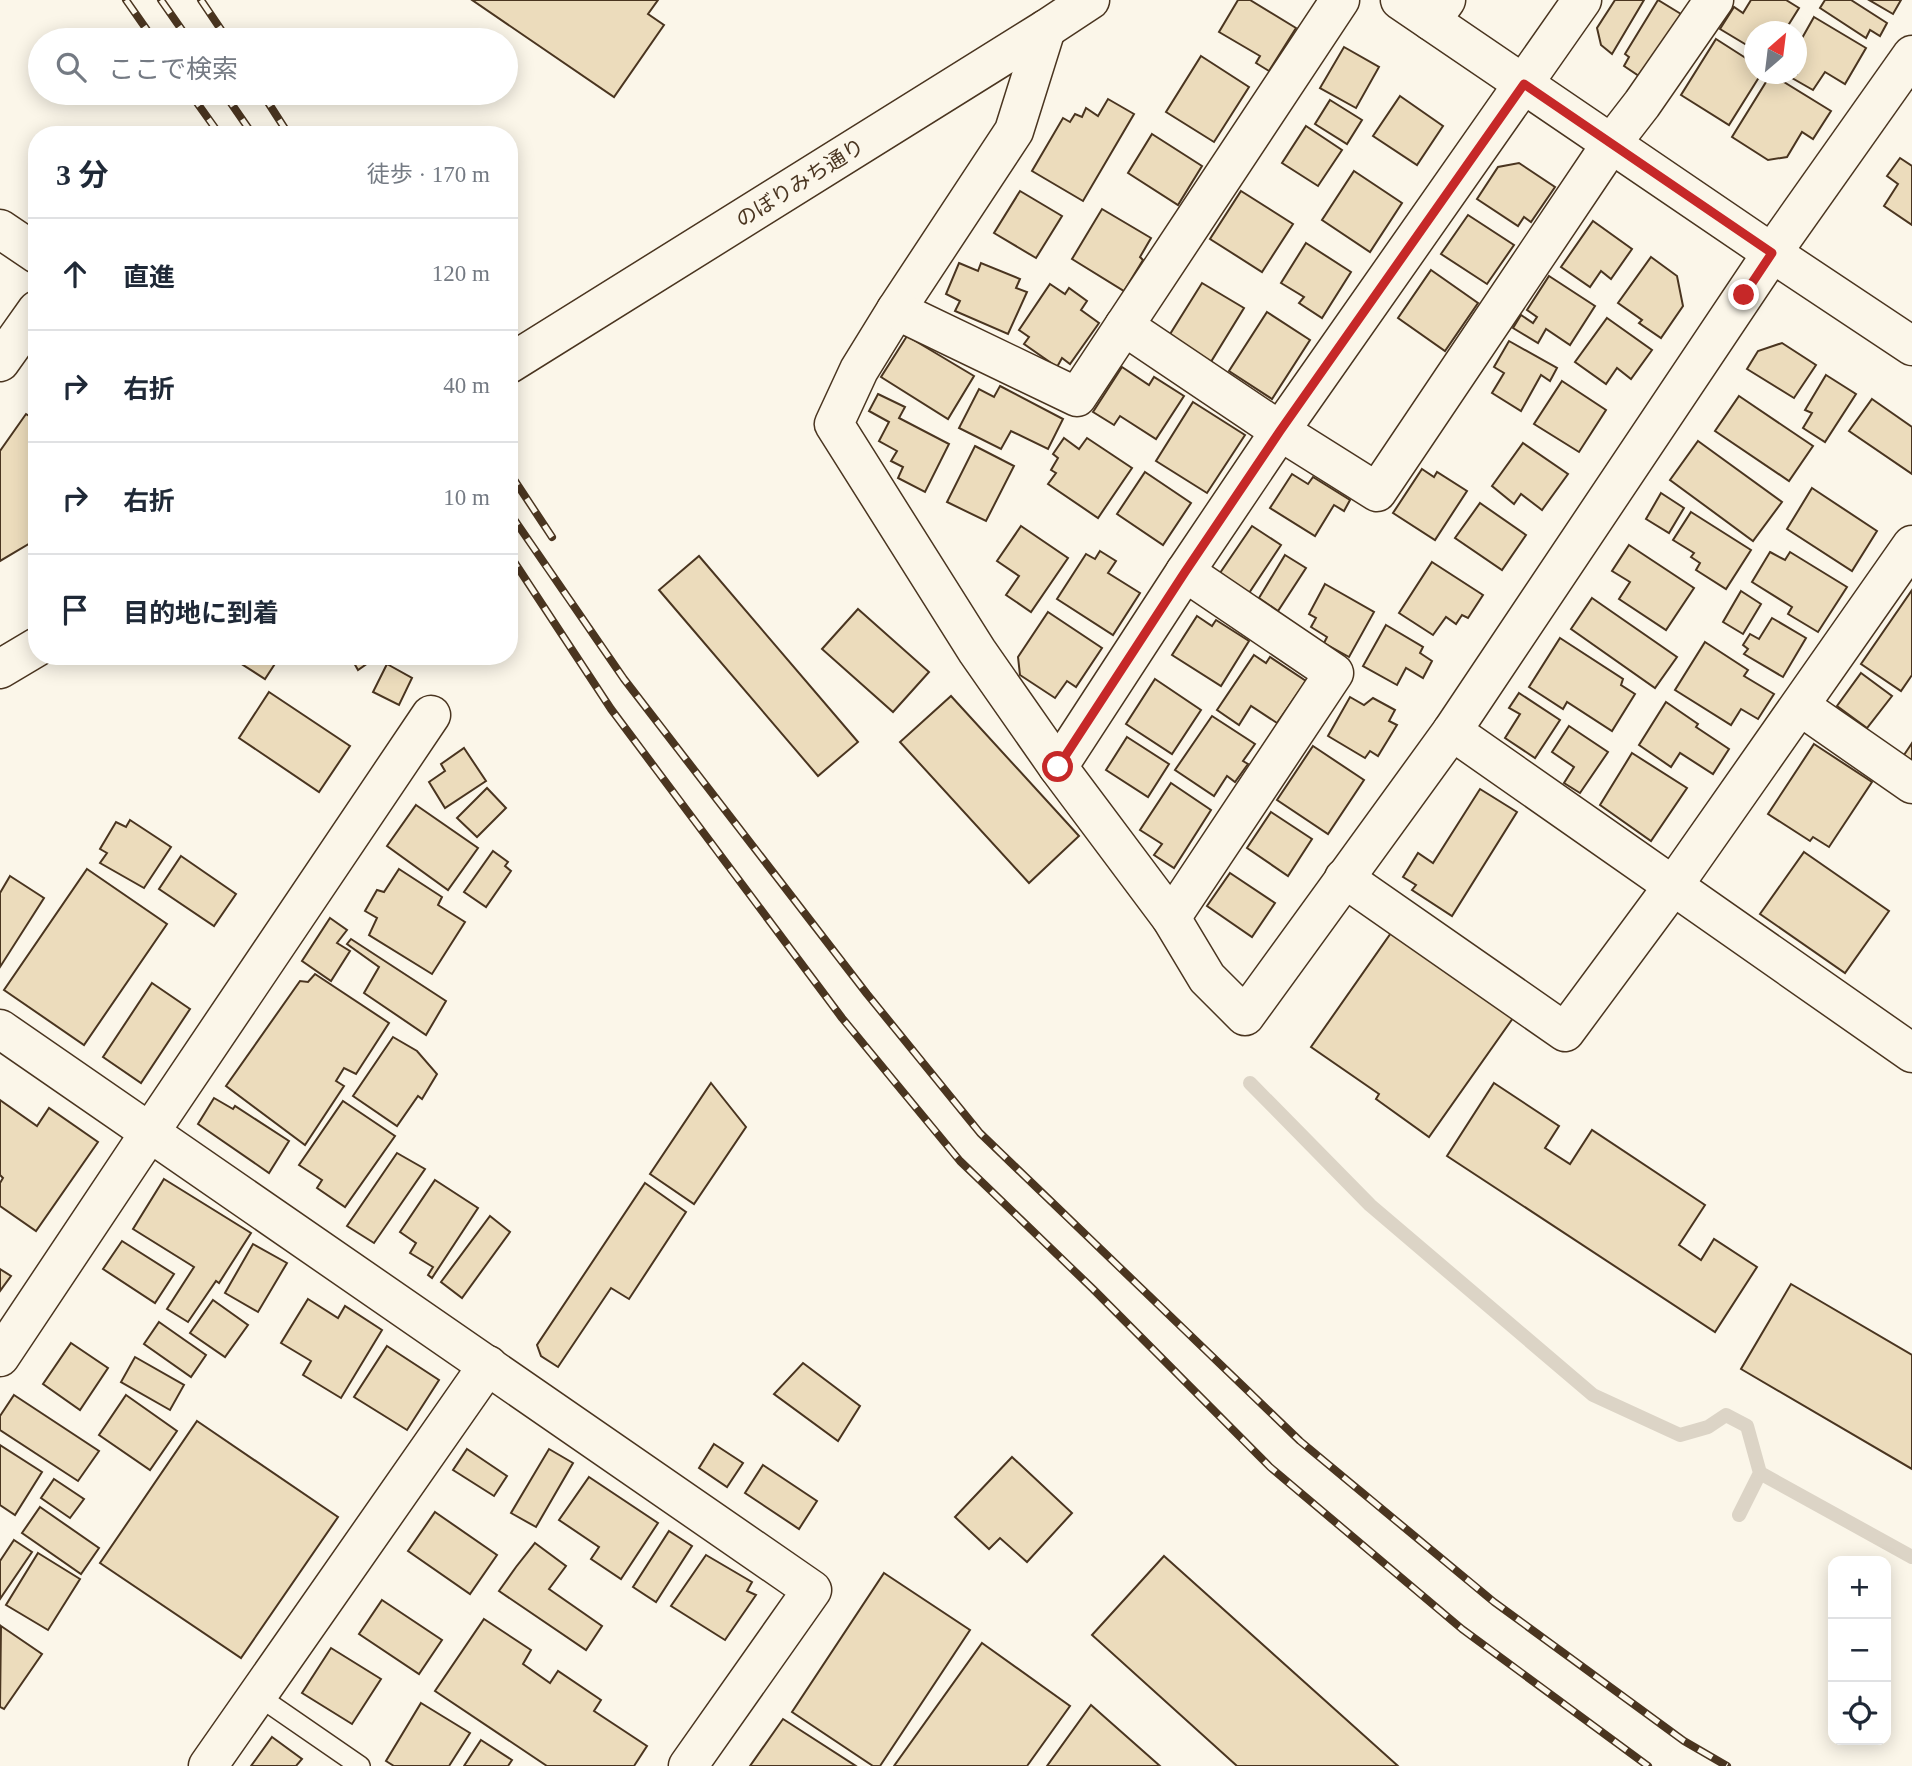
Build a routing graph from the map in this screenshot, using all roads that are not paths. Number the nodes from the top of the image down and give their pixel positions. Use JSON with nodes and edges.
{"nodes":[{"id":1,"x":1090,"y":0,"type":"edge"},
{"id":2,"x":1340,"y":0,"type":"edge"},
{"id":3,"x":1581,"y":0,"type":"edge"},
{"id":4,"x":1714,"y":0,"type":"edge"},
{"id":5,"x":1426,"y":7,"type":"edge"},
{"id":6,"x":1046,"y":29,"type":"junction"},
{"id":7,"x":1912,"y":55,"type":"edge"},
{"id":8,"x":1524,"y":84,"type":"junction"},
{"id":9,"x":1611,"y":144,"type":"junction"},
{"id":10,"x":0,"y":229,"type":"edge"},
{"id":11,"x":28,"y":248,"type":"edge"},
{"id":12,"x":1772,"y":253,"type":"junction"},
{"id":13,"x":896,"y":310,"type":"junction"},
{"id":14,"x":28,"y":323,"type":"edge"},
{"id":15,"x":1124,"y":326,"type":"junction"},
{"id":16,"x":1912,"y":346,"type":"edge"},
{"id":17,"x":518,"y":358,"type":"edge"},
{"id":18,"x":0,"y":362,"type":"edge"},
{"id":19,"x":1280,"y":431,"type":"junction"},
{"id":20,"x":1912,"y":545,"type":"edge"},
{"id":21,"x":1185,"y":572,"type":"junction"},
{"id":22,"x":28,"y":652,"type":"edge"},
{"id":23,"x":0,"y":669,"type":"edge"},
{"id":24,"x":1800,"y":706,"type":"junction"},
{"id":25,"x":431,"y":715,"type":"dead end"},
{"id":26,"x":1452,"y":731,"type":"junction"},
{"id":27,"x":1058,"y":767,"type":"junction"},
{"id":28,"x":1912,"y":784,"type":"edge"},
{"id":29,"x":1344,"y":878,"type":"junction"},
{"id":30,"x":1673,"y":886,"type":"junction"},
{"id":31,"x":1171,"y":918,"type":"junction"},
{"id":32,"x":0,"y":1029,"type":"edge"},
{"id":33,"x":1912,"y":1052,"type":"edge"},
{"id":34,"x":150,"y":1132,"type":"junction"},
{"id":35,"x":0,"y":1357,"type":"edge"},
{"id":36,"x":488,"y":1365,"type":"junction"},
{"id":37,"x":257,"y":1695,"type":"junction"},
{"id":38,"x":208,"y":1766,"type":"edge"},
{"id":39,"x":360,"y":1766,"type":"edge"},
{"id":40,"x":688,"y":1766,"type":"edge"}],
"edges":[{"from":1,"to":6,"type":"street","name":"のぼりみち通り"},
{"from":2,"to":15,"type":"street"},
{"from":3,"to":8,"type":"street"},
{"from":4,"to":9,"type":"street"},
{"from":5,"to":8,"type":"street"},
{"from":6,"to":13,"type":"street"},
{"from":6,"to":17,"type":"street","name":"のぼりみち通り"},
{"from":7,"to":12,"type":"street"},
{"from":8,"to":9,"type":"street"},
{"from":8,"to":19,"type":"street"},
{"from":9,"to":12,"type":"street"},
{"from":9,"to":19,"type":"street"},
{"from":10,"to":11,"type":"street"},
{"from":12,"to":16,"type":"street"},
{"from":12,"to":26,"type":"street"},
{"from":13,"to":15,"type":"street"},
{"from":13,"to":27,"type":"street"},
{"from":14,"to":18,"type":"street"},
{"from":15,"to":19,"type":"street"},
{"from":19,"to":21,"type":"street"},
{"from":20,"to":24,"type":"street"},
{"from":21,"to":27,"type":"street"},
{"from":21,"to":31,"type":"street"},
{"from":22,"to":23,"type":"street"},
{"from":24,"to":28,"type":"street"},
{"from":24,"to":30,"type":"street"},
{"from":25,"to":34,"type":"street"},
{"from":26,"to":29,"type":"street"},
{"from":26,"to":30,"type":"street"},
{"from":27,"to":31,"type":"street"},
{"from":29,"to":30,"type":"street"},
{"from":29,"to":31,"type":"street"},
{"from":30,"to":33,"type":"street"},
{"from":32,"to":34,"type":"street"},
{"from":34,"to":35,"type":"street"},
{"from":34,"to":36,"type":"street"},
{"from":36,"to":37,"type":"street"},
{"from":36,"to":40,"type":"street"},
{"from":37,"to":38,"type":"street"},
{"from":37,"to":39,"type":"lane"}]}
